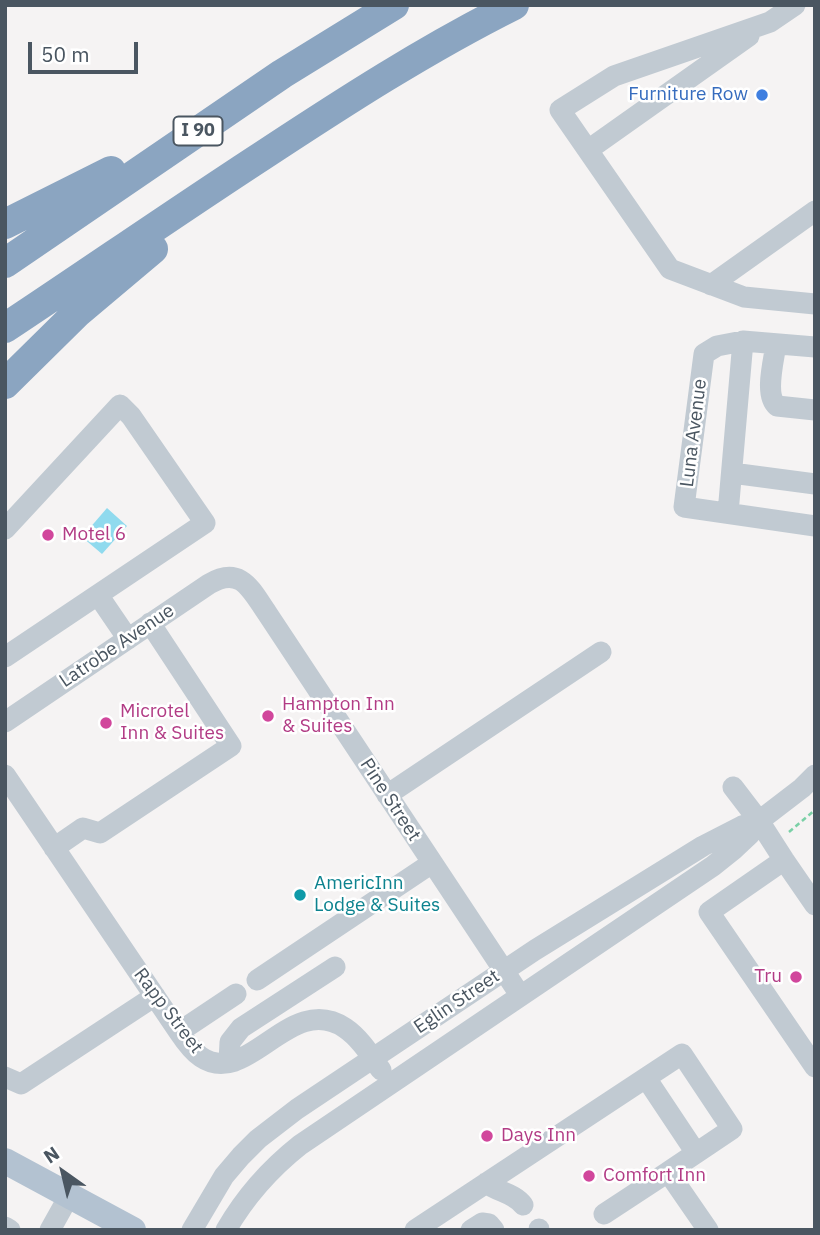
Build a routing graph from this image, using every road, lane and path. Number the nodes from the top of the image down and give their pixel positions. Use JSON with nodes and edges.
{"nodes":[{"id":1,"x":394,"y":5,"type":"edge"},
{"id":2,"x":514,"y":5,"type":"edge"},
{"id":3,"x":795,"y":5,"type":"edge"},
{"id":4,"x":770,"y":22,"type":"junction"},
{"id":5,"x":282,"y":74,"type":"junction"},
{"id":6,"x":371,"y":85,"type":"junction"},
{"id":7,"x":588,"y":149,"type":"junction"},
{"id":8,"x":815,"y":211,"type":"edge"},
{"id":9,"x":5,"y":223,"type":"edge"},
{"id":10,"x":5,"y":262,"type":"edge"},
{"id":11,"x":711,"y":285,"type":"junction"},
{"id":12,"x":815,"y":304,"type":"edge"},
{"id":13,"x":5,"y":328,"type":"edge"},
{"id":14,"x":743,"y":341,"type":"junction"},
{"id":15,"x":776,"y":344,"type":"junction"},
{"id":16,"x":815,"y":347,"type":"edge"},
{"id":17,"x":5,"y":384,"type":"edge"},
{"id":18,"x":815,"y":410,"type":"edge"},
{"id":19,"x":733,"y":473,"type":"junction"},
{"id":20,"x":815,"y":484,"type":"edge"},
{"id":21,"x":728,"y":513,"type":"junction"},
{"id":22,"x":815,"y":526,"type":"edge"},
{"id":23,"x":5,"y":529,"type":"edge"},
{"id":24,"x":231,"y":576,"type":"joint"},
{"id":25,"x":98,"y":595,"type":"junction"},
{"id":26,"x":150,"y":624,"type":"junction"},
{"id":27,"x":128,"y":639,"type":"junction"},
{"id":28,"x":601,"y":652,"type":"dead end"},
{"id":29,"x":5,"y":657,"type":"edge"},
{"id":30,"x":5,"y":722,"type":"edge"},
{"id":31,"x":5,"y":775,"type":"edge"},
{"id":32,"x":815,"y":775,"type":"edge"},
{"id":33,"x":733,"y":787,"type":"dead end"},
{"id":34,"x":387,"y":795,"type":"junction"},
{"id":35,"x":815,"y":810,"type":"edge"},
{"id":36,"x":760,"y":821,"type":"junction"},
{"id":37,"x":789,"y":832,"type":"dead end"},
{"id":38,"x":54,"y":848,"type":"junction"},
{"id":39,"x":784,"y":860,"type":"junction"},
{"id":40,"x":432,"y":863,"type":"junction"},
{"id":41,"x":815,"y":905,"type":"edge"},
{"id":42,"x":335,"y":967,"type":"dead end"},
{"id":43,"x":503,"y":970,"type":"junction"},
{"id":44,"x":257,"y":980,"type":"dead end"},
{"id":45,"x":236,"y":994,"type":"dead end"},
{"id":46,"x":520,"y":995,"type":"junction"},
{"id":47,"x":155,"y":996,"type":"junction"},
{"id":48,"x":179,"y":1032,"type":"junction"},
{"id":49,"x":373,"y":1059,"type":"junction"},
{"id":50,"x":229,"y":1062,"type":"junction"},
{"id":51,"x":815,"y":1067,"type":"edge"},
{"id":52,"x":5,"y":1077,"type":"edge"},
{"id":53,"x":646,"y":1077,"type":"junction"},
{"id":54,"x":390,"y":1083,"type":"junction"},
{"id":55,"x":696,"y":1153,"type":"junction"},
{"id":56,"x":5,"y":1161,"type":"edge"},
{"id":57,"x":668,"y":1172,"type":"junction"},
{"id":58,"x":486,"y":1183,"type":"junction"},
{"id":59,"x":69,"y":1196,"type":"junction"},
{"id":60,"x":523,"y":1205,"type":"dead end"},
{"id":61,"x":604,"y":1214,"type":"dead end"},
{"id":62,"x":50,"y":1230,"type":"edge"},
{"id":63,"x":133,"y":1230,"type":"edge"},
{"id":64,"x":192,"y":1230,"type":"edge"},
{"id":65,"x":226,"y":1230,"type":"edge"},
{"id":66,"x":415,"y":1230,"type":"edge"},
{"id":67,"x":471,"y":1230,"type":"edge"},
{"id":68,"x":494,"y":1230,"type":"edge"},
{"id":69,"x":708,"y":1230,"type":"edge"}],
"edges":[{"from":1,"to":5,"type":"highway","number":"I 90"},
{"from":2,"to":6,"type":"highway"},
{"from":3,"to":4,"type":"street"},
{"from":4,"to":7,"type":"street"},
{"from":4,"to":7,"type":"street"},
{"from":5,"to":9,"type":"highway"},
{"from":5,"to":10,"type":"highway","number":"I 90"},
{"from":6,"to":13,"type":"highway"},
{"from":6,"to":17,"type":"highway"},
{"from":7,"to":11,"type":"street"},
{"from":8,"to":11,"type":"street"},
{"from":11,"to":12,"type":"street"},
{"from":14,"to":15,"type":"street"},
{"from":14,"to":19,"type":"street"},
{"from":14,"to":21,"type":"street","name":"Luna Avenue"},
{"from":15,"to":16,"type":"street"},
{"from":15,"to":18,"type":"street"},
{"from":19,"to":20,"type":"street"},
{"from":19,"to":21,"type":"street"},
{"from":21,"to":22,"type":"street","name":"Luna Avenue"},
{"from":23,"to":25,"type":"street"},
{"from":24,"to":26,"type":"street","name":"Latrobe Avenue"},
{"from":24,"to":34,"type":"street","name":"Pine Street"},
{"from":25,"to":27,"type":"street"},
{"from":25,"to":29,"type":"street"},
{"from":26,"to":27,"type":"street","name":"Latrobe Avenue"},
{"from":26,"to":38,"type":"street"},
{"from":27,"to":30,"type":"street","name":"Latrobe Avenue"},
{"from":28,"to":34,"type":"street"},
{"from":31,"to":38,"type":"street","name":"Rapp Street"},
{"from":32,"to":36,"type":"street","name":"Eglin Street"},
{"from":33,"to":36,"type":"street"},
{"from":34,"to":40,"type":"street","name":"Pine Street"},
{"from":35,"to":37,"type":"path"},
{"from":36,"to":39,"type":"street"},
{"from":36,"to":43,"type":"street","name":"Eglin Street"},
{"from":36,"to":46,"type":"street","name":"Eglin Street"},
{"from":38,"to":47,"type":"street","name":"Rapp Street"},
{"from":39,"to":41,"type":"street"},
{"from":39,"to":51,"type":"street"},
{"from":40,"to":43,"type":"street","name":"Pine Street"},
{"from":40,"to":44,"type":"street"},
{"from":42,"to":50,"type":"street"},
{"from":43,"to":46,"type":"street","name":"Pine Street"},
{"from":43,"to":49,"type":"street","name":"Eglin Street"},
{"from":45,"to":48,"type":"street"},
{"from":46,"to":54,"type":"street","name":"Eglin Street"},
{"from":47,"to":48,"type":"street","name":"Rapp Street"},
{"from":47,"to":52,"type":"street"},
{"from":48,"to":50,"type":"street","name":"Rapp Street"},
{"from":49,"to":50,"type":"street","name":"Rapp Street"},
{"from":49,"to":54,"type":"street","name":"Rapp Street"},
{"from":49,"to":64,"type":"street","name":"Eglin Street"},
{"from":53,"to":55,"type":"street"},
{"from":53,"to":55,"type":"street"},
{"from":53,"to":58,"type":"street"},
{"from":54,"to":65,"type":"street","name":"Eglin Street"},
{"from":55,"to":57,"type":"street"},
{"from":56,"to":59,"type":"main road"},
{"from":57,"to":61,"type":"street"},
{"from":57,"to":69,"type":"street"},
{"from":58,"to":60,"type":"street"},
{"from":58,"to":66,"type":"street"},
{"from":59,"to":62,"type":"street"},
{"from":59,"to":63,"type":"main road"},
{"from":67,"to":68,"type":"street"}]}
